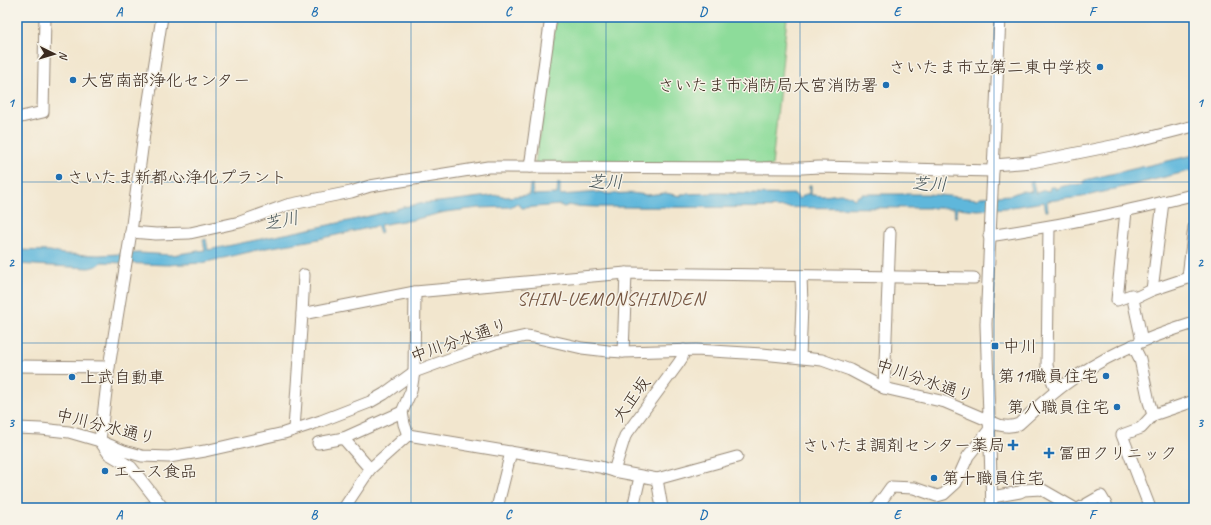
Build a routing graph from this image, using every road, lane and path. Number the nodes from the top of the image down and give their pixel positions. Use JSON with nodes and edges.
{"nodes":[{"id":1,"x":45,"y":17,"type":"edge"},
{"id":2,"x":162,"y":17,"type":"edge"},
{"id":3,"x":551,"y":17,"type":"edge"},
{"id":4,"x":1000,"y":17,"type":"edge"},
{"id":5,"x":17,"y":118,"type":"edge"},
{"id":6,"x":1194,"y":126,"type":"edge"},
{"id":7,"x":530,"y":168,"type":"junction"},
{"id":8,"x":993,"y":171,"type":"junction"},
{"id":9,"x":1194,"y":196,"type":"edge"},
{"id":10,"x":1163,"y":202,"type":"junction"},
{"id":11,"x":1126,"y":211,"type":"junction"},
{"id":12,"x":1049,"y":227,"type":"junction"},
{"id":13,"x":1194,"y":227,"type":"edge"},
{"id":14,"x":989,"y":232,"type":"junction"},
{"id":15,"x":890,"y":233,"type":"dead end"},
{"id":16,"x":130,"y":234,"type":"junction"},
{"id":17,"x":626,"y":273,"type":"junction"},
{"id":18,"x":304,"y":275,"type":"dead end"},
{"id":19,"x":801,"y":276,"type":"junction"},
{"id":20,"x":888,"y":277,"type":"junction"},
{"id":21,"x":1191,"y":277,"type":"edge"},
{"id":22,"x":974,"y":278,"type":"dead end"},
{"id":23,"x":1152,"y":290,"type":"junction"},
{"id":24,"x":415,"y":292,"type":"junction"},
{"id":25,"x":1133,"y":298,"type":"junction"},
{"id":26,"x":302,"y":314,"type":"junction"},
{"id":27,"x":1194,"y":323,"type":"edge"},
{"id":28,"x":1138,"y":343,"type":"junction"},
{"id":29,"x":684,"y":350,"type":"junction"},
{"id":30,"x":623,"y":352,"type":"junction"},
{"id":31,"x":800,"y":357,"type":"junction"},
{"id":32,"x":17,"y":366,"type":"edge"},
{"id":33,"x":109,"y":367,"type":"junction"},
{"id":34,"x":414,"y":372,"type":"junction"},
{"id":35,"x":884,"y":388,"type":"junction"},
{"id":36,"x":1056,"y":392,"type":"junction"},
{"id":37,"x":1194,"y":401,"type":"edge"},
{"id":38,"x":402,"y":412,"type":"junction"},
{"id":39,"x":1153,"y":415,"type":"junction"},
{"id":40,"x":990,"y":425,"type":"junction"},
{"id":41,"x":17,"y":428,"type":"edge"},
{"id":42,"x":294,"y":429,"type":"junction"},
{"id":43,"x":408,"y":435,"type":"junction"},
{"id":44,"x":343,"y":438,"type":"junction"},
{"id":45,"x":100,"y":441,"type":"junction"},
{"id":46,"x":318,"y":443,"type":"dead end"},
{"id":47,"x":510,"y":452,"type":"junction"},
{"id":48,"x":737,"y":457,"type":"dead end"},
{"id":49,"x":370,"y":469,"type":"junction"},
{"id":50,"x":614,"y":471,"type":"junction"},
{"id":51,"x":640,"y":477,"type":"junction"},
{"id":52,"x":657,"y":479,"type":"junction"},
{"id":53,"x":992,"y":496,"type":"junction"},
{"id":54,"x":147,"y":508,"type":"edge"},
{"id":55,"x":154,"y":508,"type":"edge"},
{"id":56,"x":163,"y":508,"type":"edge"},
{"id":57,"x":344,"y":508,"type":"edge"},
{"id":58,"x":497,"y":508,"type":"edge"},
{"id":59,"x":633,"y":508,"type":"edge"},
{"id":60,"x":662,"y":508,"type":"edge"},
{"id":61,"x":876,"y":508,"type":"edge"},
{"id":62,"x":992,"y":508,"type":"edge"},
{"id":63,"x":1074,"y":508,"type":"edge"},
{"id":64,"x":1080,"y":508,"type":"edge"},
{"id":65,"x":1108,"y":508,"type":"edge"},
{"id":66,"x":1150,"y":508,"type":"edge"}],
"edges":[{"from":1,"to":5,"type":"street"},
{"from":2,"to":16,"type":"street"},
{"from":3,"to":7,"type":"street"},
{"from":4,"to":8,"type":"street"},
{"from":6,"to":8,"type":"street"},
{"from":7,"to":8,"type":"street"},
{"from":7,"to":16,"type":"street"},
{"from":8,"to":14,"type":"street"},
{"from":9,"to":10,"type":"street"},
{"from":10,"to":11,"type":"street"},
{"from":10,"to":23,"type":"street"},
{"from":11,"to":12,"type":"street"},
{"from":11,"to":25,"type":"street"},
{"from":12,"to":14,"type":"street"},
{"from":12,"to":36,"type":"street"},
{"from":13,"to":21,"type":"street"},
{"from":14,"to":40,"type":"street"},
{"from":15,"to":20,"type":"street"},
{"from":16,"to":33,"type":"street"},
{"from":17,"to":19,"type":"street"},
{"from":17,"to":24,"type":"street"},
{"from":17,"to":30,"type":"street"},
{"from":18,"to":26,"type":"street"},
{"from":19,"to":20,"type":"street"},
{"from":19,"to":31,"type":"street"},
{"from":20,"to":22,"type":"street"},
{"from":20,"to":35,"type":"street"},
{"from":21,"to":23,"type":"street"},
{"from":23,"to":25,"type":"street"},
{"from":24,"to":26,"type":"street"},
{"from":24,"to":34,"type":"street"},
{"from":25,"to":28,"type":"street"},
{"from":26,"to":42,"type":"street"},
{"from":27,"to":28,"type":"street","name":"中川分水通り"},
{"from":28,"to":36,"type":"street","name":"中川分水通り"},
{"from":28,"to":39,"type":"street"},
{"from":29,"to":30,"type":"street","name":"中川分水通り"},
{"from":29,"to":31,"type":"street","name":"中川分水通り"},
{"from":29,"to":50,"type":"street","name":"大正坂"},
{"from":30,"to":34,"type":"street","name":"中川分水通り"},
{"from":31,"to":35,"type":"street","name":"中川分水通り"},
{"from":32,"to":33,"type":"street"},
{"from":33,"to":45,"type":"street"},
{"from":34,"to":38,"type":"street"},
{"from":34,"to":42,"type":"street","name":"中川分水通り"},
{"from":35,"to":40,"type":"street","name":"中川分水通り"},
{"from":36,"to":40,"type":"street","name":"中川分水通り"},
{"from":37,"to":39,"type":"street"},
{"from":38,"to":43,"type":"street"},
{"from":38,"to":44,"type":"street"},
{"from":39,"to":66,"type":"street"},
{"from":40,"to":53,"type":"street"},
{"from":40,"to":61,"type":"street"},
{"from":41,"to":45,"type":"street","name":"中川分水通り"},
{"from":42,"to":45,"type":"street","name":"中川分水通り"},
{"from":43,"to":47,"type":"street"},
{"from":43,"to":49,"type":"street"},
{"from":44,"to":46,"type":"street"},
{"from":44,"to":49,"type":"street"},
{"from":45,"to":56,"type":"street"},
{"from":47,"to":50,"type":"street"},
{"from":47,"to":58,"type":"street"},
{"from":48,"to":52,"type":"street"},
{"from":49,"to":57,"type":"street"},
{"from":50,"to":51,"type":"street"},
{"from":51,"to":52,"type":"street"},
{"from":51,"to":59,"type":"street"},
{"from":52,"to":60,"type":"street"},
{"from":53,"to":62,"type":"street"},
{"from":53,"to":63,"type":"street"},
{"from":54,"to":55,"type":"street"},
{"from":64,"to":65,"type":"street"}]}
